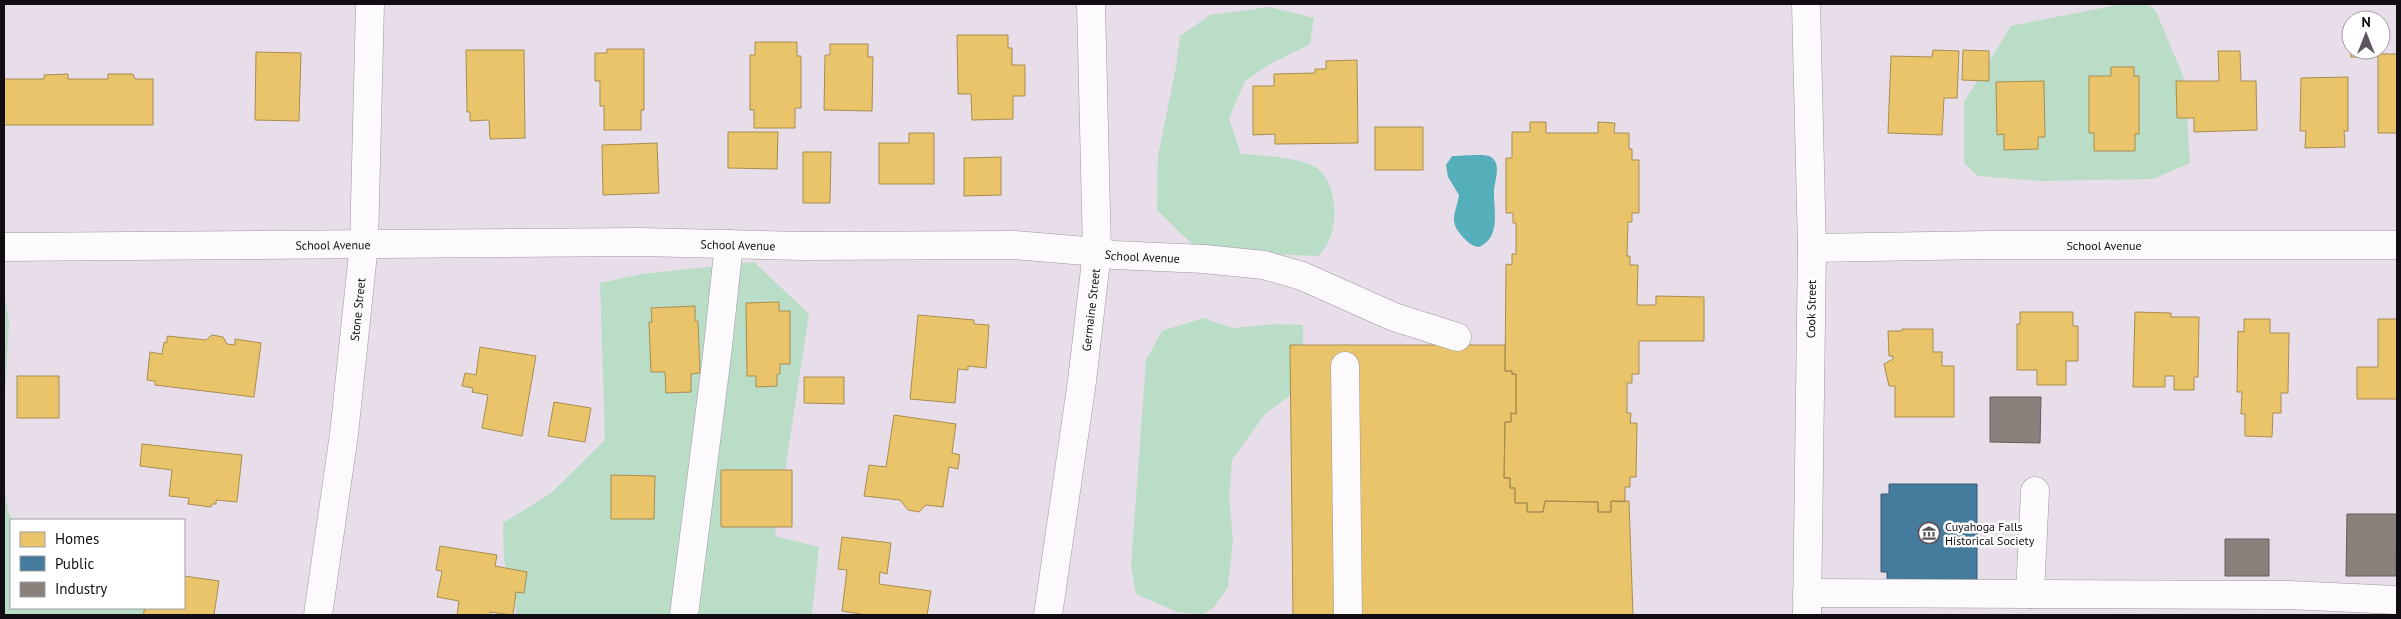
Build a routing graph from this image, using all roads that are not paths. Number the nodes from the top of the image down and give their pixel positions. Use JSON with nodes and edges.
{"nodes":[{"id":1,"x":370,"y":4,"type":"edge"},
{"id":2,"x":1091,"y":4,"type":"edge"},
{"id":3,"x":1806,"y":4,"type":"edge"},
{"id":4,"x":364,"y":244,"type":"junction"},
{"id":5,"x":729,"y":244,"type":"junction"},
{"id":6,"x":2397,"y":245,"type":"edge"},
{"id":7,"x":4,"y":247,"type":"edge"},
{"id":8,"x":1812,"y":248,"type":"junction"},
{"id":9,"x":1097,"y":252,"type":"junction"},
{"id":10,"x":1457,"y":337,"type":"dead end"},
{"id":11,"x":1345,"y":366,"type":"dead end"},
{"id":12,"x":2035,"y":491,"type":"dead end"},
{"id":13,"x":2030,"y":594,"type":"junction"},
{"id":14,"x":2397,"y":600,"type":"edge"},
{"id":15,"x":1807,"y":604,"type":"edge"},
{"id":16,"x":318,"y":615,"type":"edge"},
{"id":17,"x":684,"y":615,"type":"edge"},
{"id":18,"x":1048,"y":615,"type":"edge"},
{"id":19,"x":1348,"y":615,"type":"edge"}],
"edges":[{"from":1,"to":4,"type":"street","name":"Stone Street"},
{"from":2,"to":9,"type":"street","name":"Germaine Street"},
{"from":3,"to":8,"type":"street","name":"Cook Street"},
{"from":4,"to":5,"type":"street","name":"School Avenue"},
{"from":4,"to":7,"type":"street","name":"School Avenue"},
{"from":4,"to":16,"type":"street","name":"Stone Street"},
{"from":5,"to":9,"type":"street","name":"School Avenue"},
{"from":5,"to":17,"type":"street"},
{"from":6,"to":8,"type":"street","name":"School Avenue"},
{"from":8,"to":15,"type":"street","name":"Cook Street"},
{"from":9,"to":10,"type":"street","name":"School Avenue"},
{"from":9,"to":18,"type":"street","name":"Germaine Street"},
{"from":11,"to":19,"type":"street"},
{"from":12,"to":13,"type":"street"},
{"from":13,"to":14,"type":"street"},
{"from":13,"to":15,"type":"street"}]}
